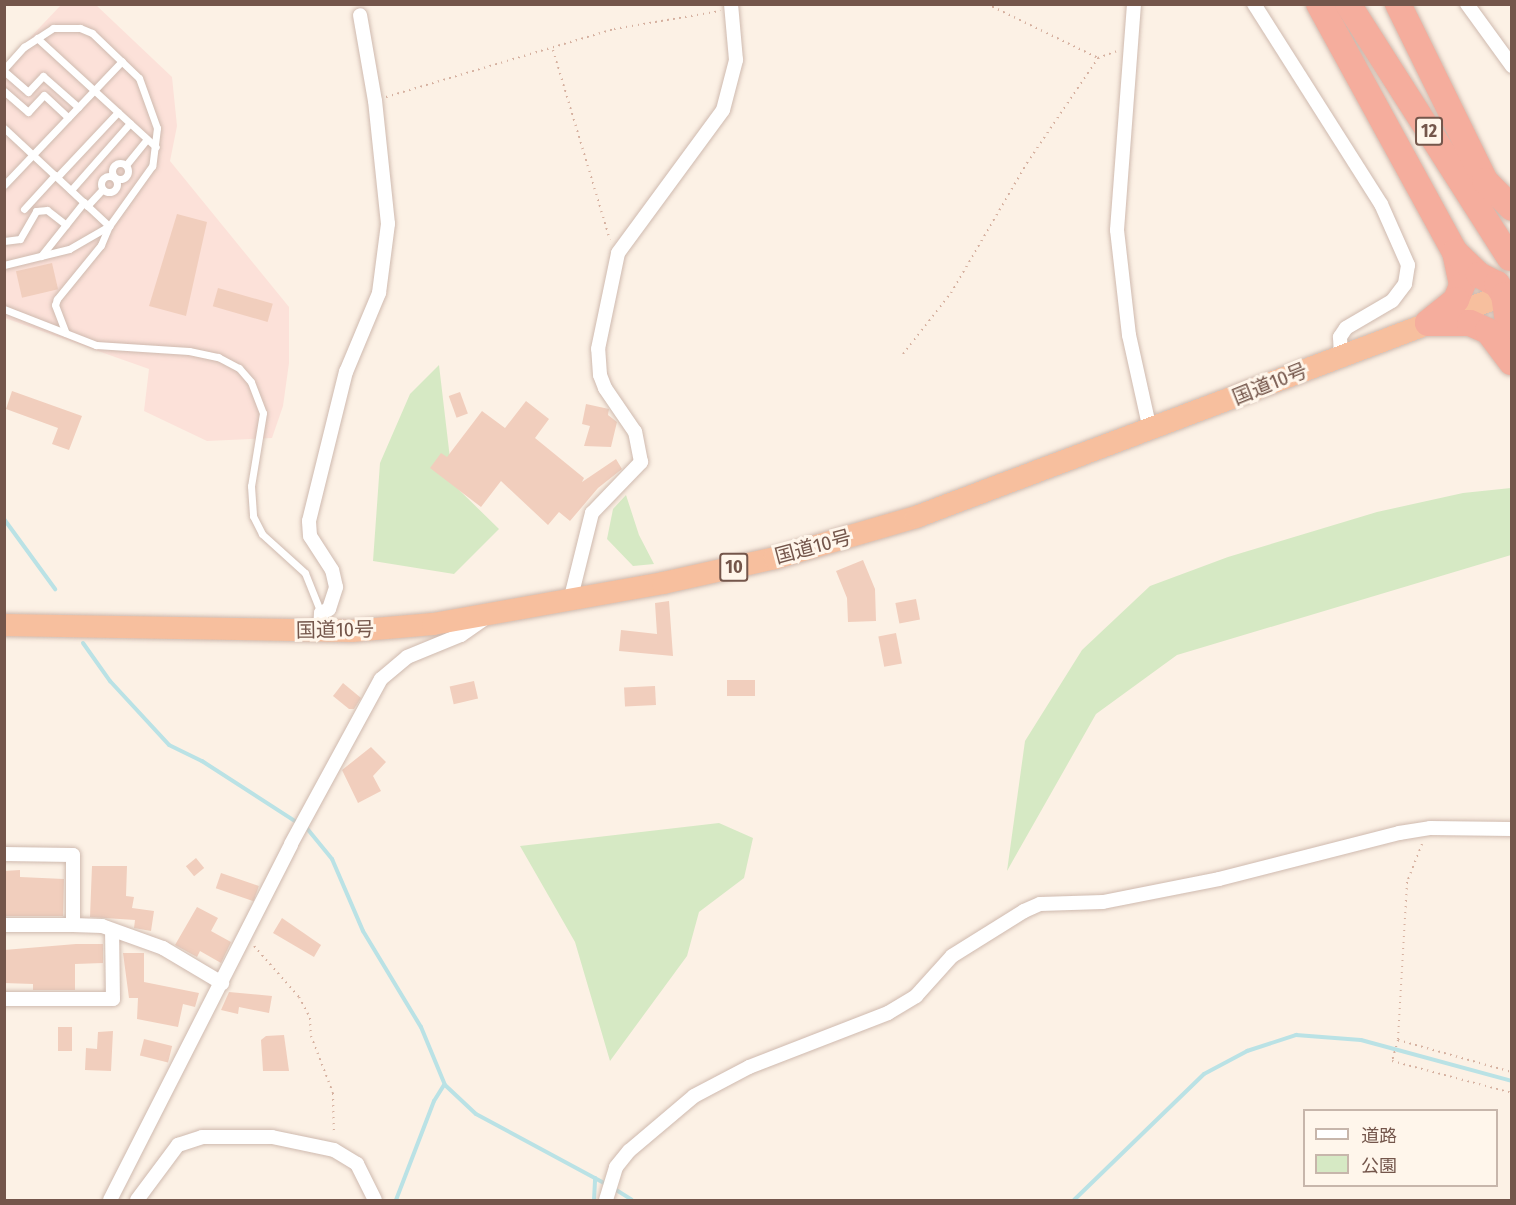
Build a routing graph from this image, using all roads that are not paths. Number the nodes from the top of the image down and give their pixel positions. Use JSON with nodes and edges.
{"nodes":[{"id":1,"x":1134,"y":4,"type":"edge"},
{"id":2,"x":1254,"y":4,"type":"edge"},
{"id":3,"x":1319,"y":4,"type":"edge"},
{"id":4,"x":1348,"y":4,"type":"edge"},
{"id":5,"x":1398,"y":4,"type":"edge"},
{"id":6,"x":1467,"y":4,"type":"edge"},
{"id":7,"x":731,"y":7,"type":"edge"},
{"id":8,"x":360,"y":15,"type":"dead end"},
{"id":9,"x":37,"y":38,"type":"junction"},
{"id":10,"x":122,"y":61,"type":"junction"},
{"id":11,"x":1512,"y":66,"type":"edge"},
{"id":12,"x":4,"y":70,"type":"edge"},
{"id":13,"x":4,"y":90,"type":"edge"},
{"id":14,"x":94,"y":90,"type":"junction"},
{"id":15,"x":78,"y":107,"type":"junction"},
{"id":16,"x":118,"y":112,"type":"junction"},
{"id":17,"x":69,"y":117,"type":"junction"},
{"id":18,"x":130,"y":123,"type":"junction"},
{"id":19,"x":4,"y":128,"type":"edge"},
{"id":20,"x":147,"y":139,"type":"junction"},
{"id":21,"x":156,"y":147,"type":"junction"},
{"id":22,"x":33,"y":155,"type":"junction"},
{"id":23,"x":126,"y":165,"type":"junction"},
{"id":24,"x":7,"y":176,"type":"edge"},
{"id":25,"x":56,"y":176,"type":"junction"},
{"id":26,"x":115,"y":177,"type":"junction"},
{"id":27,"x":4,"y":185,"type":"edge"},
{"id":28,"x":103,"y":189,"type":"junction"},
{"id":29,"x":71,"y":190,"type":"junction"},
{"id":30,"x":27,"y":191,"type":"dead end"},
{"id":31,"x":35,"y":198,"type":"junction"},
{"id":32,"x":86,"y":204,"type":"junction"},
{"id":33,"x":1512,"y":208,"type":"edge"},
{"id":34,"x":24,"y":209,"type":"dead end"},
{"id":35,"x":66,"y":225,"type":"junction"},
{"id":36,"x":109,"y":226,"type":"junction"},
{"id":37,"x":4,"y":241,"type":"edge"},
{"id":38,"x":1455,"y":252,"type":"junction"},
{"id":39,"x":41,"y":256,"type":"junction"},
{"id":40,"x":1510,"y":258,"type":"edge"},
{"id":41,"x":4,"y":265,"type":"edge"},
{"id":42,"x":1508,"y":294,"type":"edge"},
{"id":43,"x":4,"y":309,"type":"edge"},
{"id":44,"x":1428,"y":323,"type":"junction"},
{"id":45,"x":66,"y":333,"type":"junction"},
{"id":46,"x":1512,"y":349,"type":"edge"},
{"id":47,"x":1341,"y":356,"type":"junction"},
{"id":48,"x":1512,"y":362,"type":"edge"},
{"id":49,"x":1150,"y":430,"type":"junction"},
{"id":50,"x":570,"y":601,"type":"junction"},
{"id":51,"x":491,"y":615,"type":"junction"},
{"id":52,"x":321,"y":622,"type":"junction"},
{"id":53,"x":4,"y":625,"type":"edge"},
{"id":54,"x":1512,"y":829,"type":"edge"},
{"id":55,"x":4,"y":854,"type":"edge"},
{"id":56,"x":73,"y":925,"type":"junction"},
{"id":57,"x":4,"y":926,"type":"edge"},
{"id":58,"x":112,"y":931,"type":"junction"},
{"id":59,"x":222,"y":983,"type":"junction"},
{"id":60,"x":4,"y":999,"type":"edge"},
{"id":61,"x":110,"y":1200,"type":"edge"},
{"id":62,"x":137,"y":1200,"type":"edge"},
{"id":63,"x":375,"y":1200,"type":"edge"},
{"id":64,"x":606,"y":1200,"type":"edge"}],
"edges":[{"from":1,"to":49,"type":"street"},
{"from":2,"to":47,"type":"street"},
{"from":3,"to":38,"type":"highway"},
{"from":4,"to":40,"type":"highway","number":"12"},
{"from":5,"to":33,"type":"highway"},
{"from":6,"to":11,"type":"street"},
{"from":7,"to":50,"type":"street"},
{"from":8,"to":52,"type":"street"},
{"from":9,"to":10,"type":"lane"},
{"from":9,"to":12,"type":"lane"},
{"from":9,"to":14,"type":"lane"},
{"from":10,"to":14,"type":"lane"},
{"from":10,"to":21,"type":"lane"},
{"from":12,"to":15,"type":"lane"},
{"from":13,"to":17,"type":"lane"},
{"from":14,"to":15,"type":"lane"},
{"from":14,"to":16,"type":"lane"},
{"from":15,"to":17,"type":"lane"},
{"from":16,"to":18,"type":"lane"},
{"from":16,"to":25,"type":"lane"},
{"from":17,"to":22,"type":"lane"},
{"from":18,"to":20,"type":"lane"},
{"from":18,"to":29,"type":"lane"},
{"from":19,"to":22,"type":"lane"},
{"from":20,"to":21,"type":"lane"},
{"from":20,"to":23,"type":"lane"},
{"from":21,"to":36,"type":"lane"},
{"from":22,"to":24,"type":"lane"},
{"from":22,"to":25,"type":"lane"},
{"from":23,"to":26,"type":"lane"},
{"from":23,"to":26,"type":"lane"},
{"from":24,"to":27,"type":"lane"},
{"from":25,"to":29,"type":"lane"},
{"from":25,"to":31,"type":"lane"},
{"from":26,"to":28,"type":"lane"},
{"from":26,"to":28,"type":"lane"},
{"from":28,"to":32,"type":"lane"},
{"from":29,"to":32,"type":"lane"},
{"from":30,"to":31,"type":"lane"},
{"from":31,"to":34,"type":"lane"},
{"from":32,"to":35,"type":"lane"},
{"from":32,"to":36,"type":"lane"},
{"from":35,"to":37,"type":"lane"},
{"from":35,"to":39,"type":"lane"},
{"from":36,"to":39,"type":"lane"},
{"from":36,"to":45,"type":"lane"},
{"from":38,"to":42,"type":"highway"},
{"from":38,"to":44,"type":"highway"},
{"from":39,"to":41,"type":"lane"},
{"from":42,"to":44,"type":"highway","name":"国道10号","number":"10"},
{"from":42,"to":46,"type":"highway"},
{"from":43,"to":45,"type":"lane"},
{"from":44,"to":47,"type":"highway","name":"国道10号","number":"10"},
{"from":44,"to":48,"type":"highway"},
{"from":45,"to":52,"type":"lane"},
{"from":47,"to":49,"type":"highway","name":"国道10号","number":"10"},
{"from":49,"to":50,"type":"highway","name":"国道10号","number":"10"},
{"from":50,"to":51,"type":"highway","name":"国道10号","number":"10"},
{"from":51,"to":52,"type":"highway","name":"国道10号","number":"10"},
{"from":51,"to":59,"type":"street"},
{"from":52,"to":53,"type":"highway","name":"国道10号","number":"10"},
{"from":54,"to":64,"type":"street"},
{"from":55,"to":56,"type":"street"},
{"from":56,"to":57,"type":"street"},
{"from":56,"to":58,"type":"street"},
{"from":58,"to":59,"type":"street"},
{"from":58,"to":60,"type":"street"},
{"from":59,"to":61,"type":"street"},
{"from":62,"to":63,"type":"street"}]}
